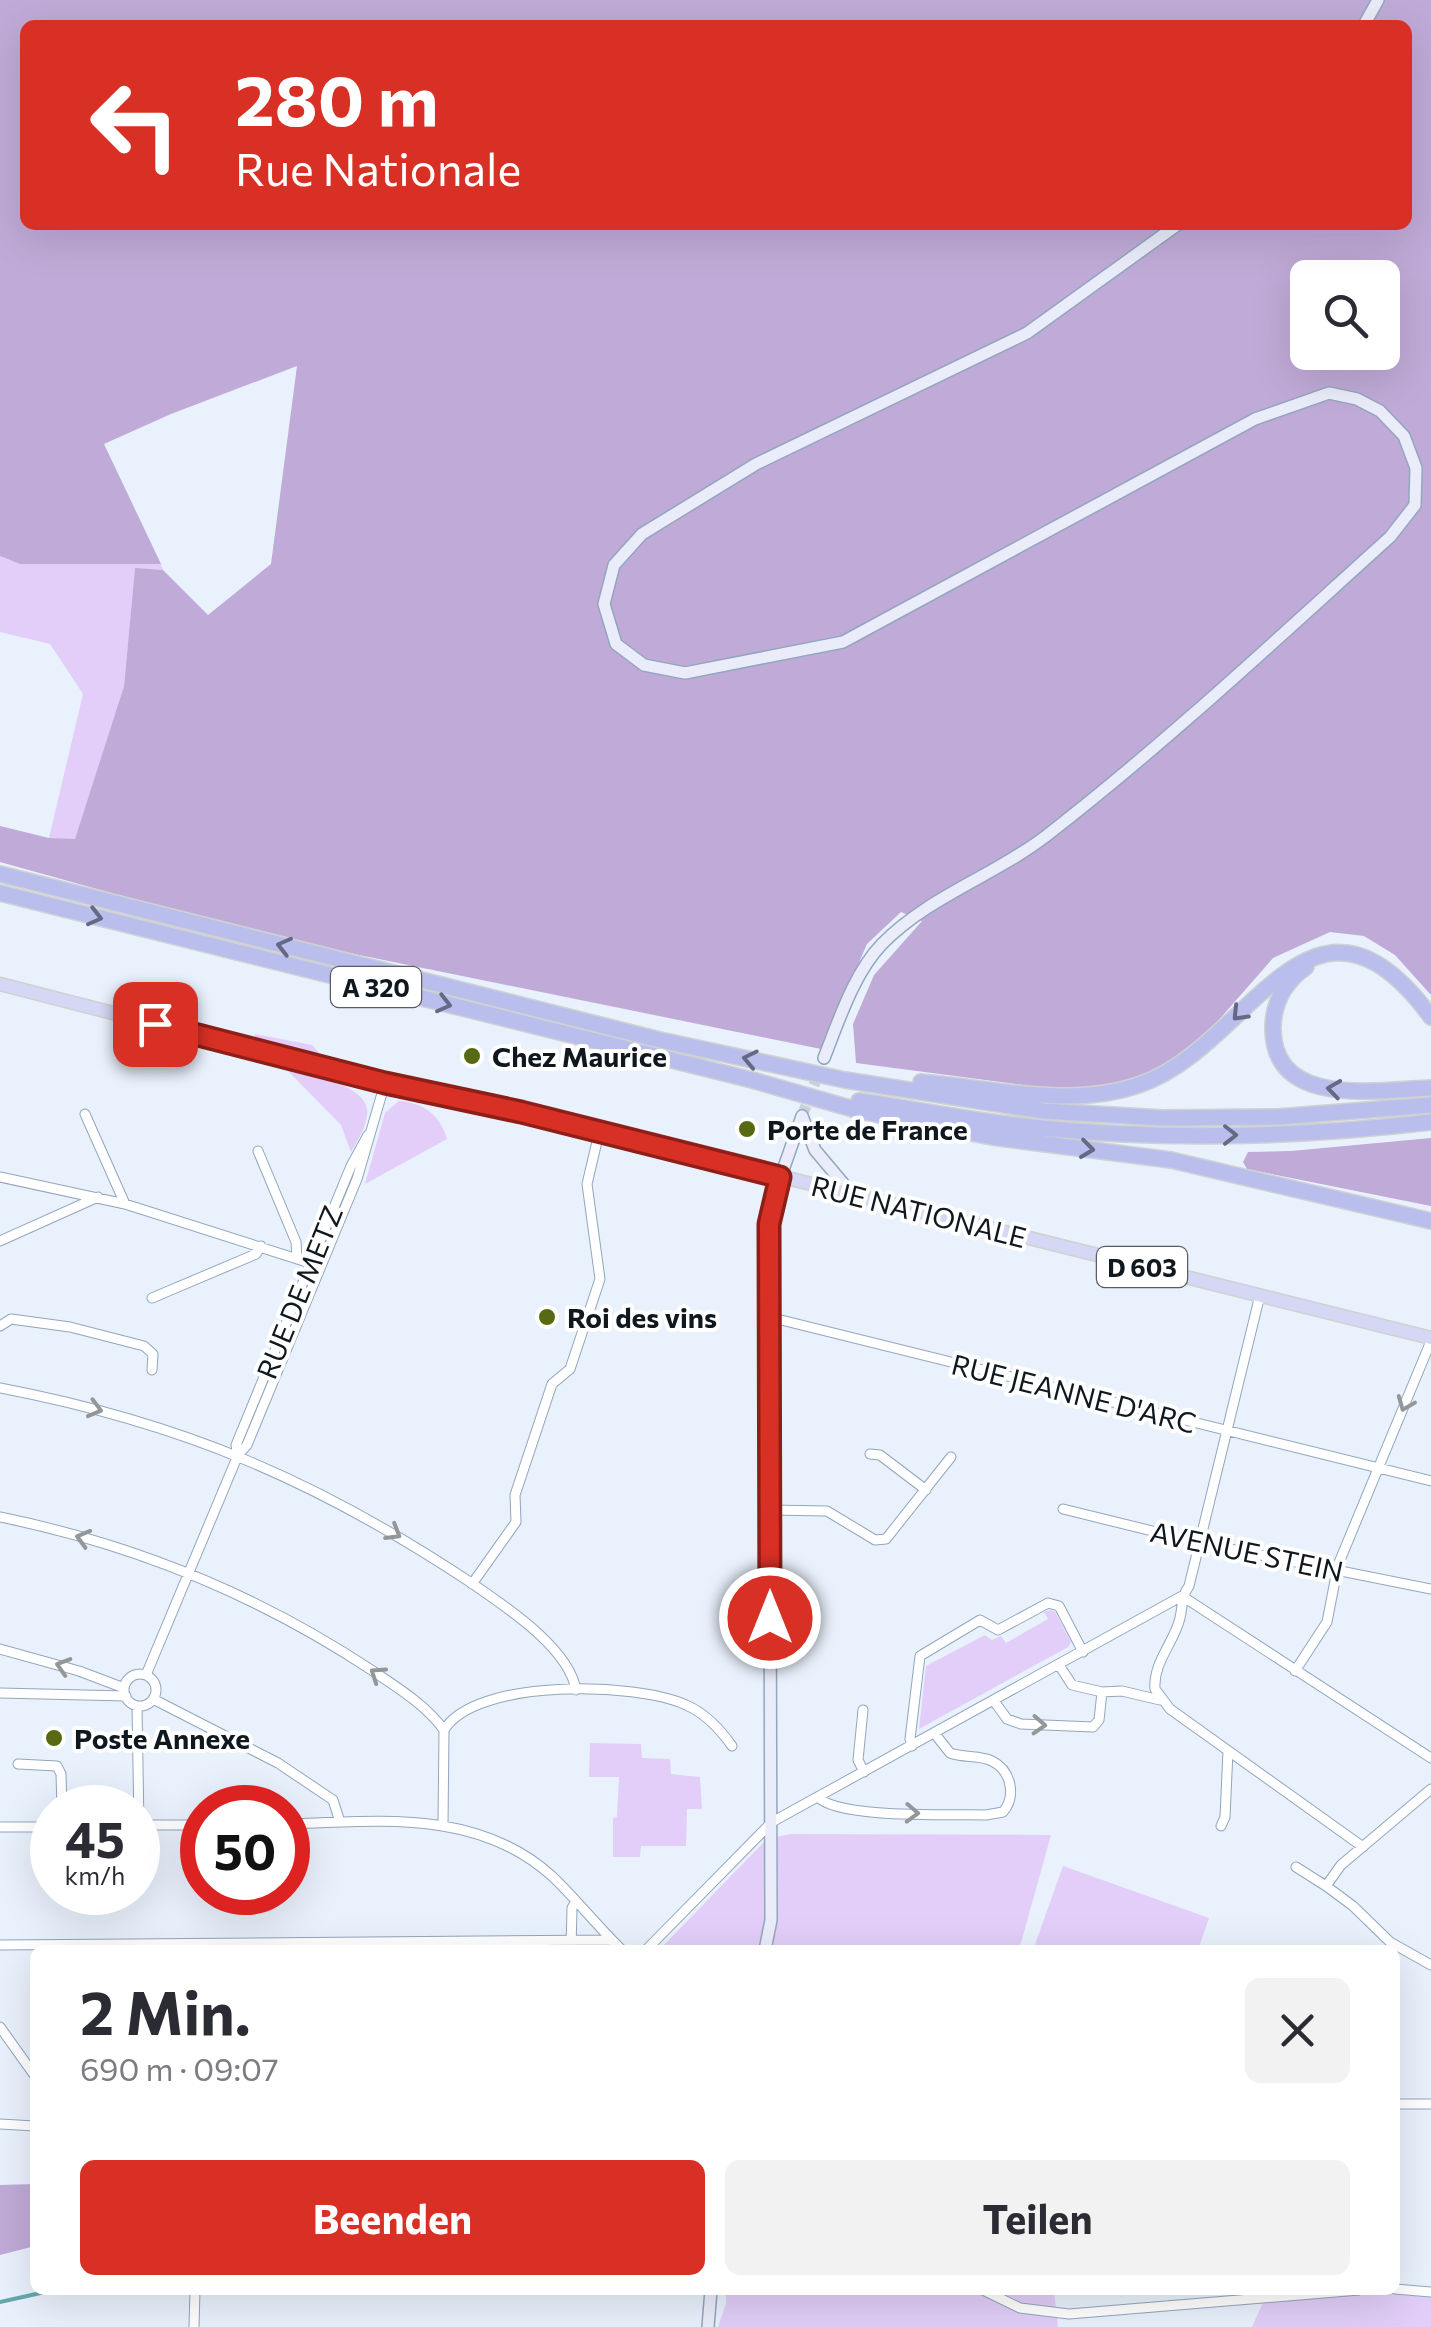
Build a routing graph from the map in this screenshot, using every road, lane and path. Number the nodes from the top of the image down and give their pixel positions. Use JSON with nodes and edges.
{"nodes":[{"id":1,"x":1171,"y":230,"type":"edge"},
{"id":2,"x":0,"y":874,"type":"edge"},
{"id":3,"x":0,"y":894,"type":"edge"},
{"id":4,"x":0,"y":984,"type":"edge"},
{"id":5,"x":1431,"y":1017,"type":"edge"},
{"id":6,"x":1431,"y":1027,"type":"edge"},
{"id":7,"x":824,"y":1058,"type":"tunnel mouth"},
{"id":8,"x":752,"y":1080,"type":"junction"},
{"id":9,"x":845,"y":1080,"type":"junction"},
{"id":10,"x":385,"y":1083,"type":"junction"},
{"id":11,"x":1431,"y":1088,"type":"edge"},
{"id":12,"x":1431,"y":1104,"type":"edge"},
{"id":13,"x":85,"y":1114,"type":"dead end"},
{"id":14,"x":1431,"y":1122,"type":"edge"},
{"id":15,"x":599,"y":1133,"type":"junction"},
{"id":16,"x":258,"y":1151,"type":"dead end"},
{"id":17,"x":0,"y":1177,"type":"edge"},
{"id":18,"x":780,"y":1177,"type":"junction"},
{"id":19,"x":852,"y":1194,"type":"junction"},
{"id":20,"x":98,"y":1196,"type":"junction"},
{"id":21,"x":126,"y":1204,"type":"junction"},
{"id":22,"x":1431,"y":1221,"type":"edge"},
{"id":23,"x":0,"y":1241,"type":"edge"},
{"id":24,"x":261,"y":1246,"type":"junction"},
{"id":25,"x":297,"y":1258,"type":"junction"},
{"id":26,"x":315,"y":1265,"type":"junction"},
{"id":27,"x":1260,"y":1295,"type":"junction"},
{"id":28,"x":152,"y":1298,"type":"dead end"},
{"id":29,"x":768,"y":1317,"type":"junction"},
{"id":30,"x":0,"y":1326,"type":"edge"},
{"id":31,"x":1431,"y":1340,"type":"edge"},
{"id":32,"x":152,"y":1370,"type":"dead end"},
{"id":33,"x":0,"y":1388,"type":"edge"},
{"id":34,"x":1227,"y":1430,"type":"junction"},
{"id":35,"x":238,"y":1454,"type":"junction"},
{"id":36,"x":870,"y":1454,"type":"dead end"},
{"id":37,"x":951,"y":1457,"type":"dead end"},
{"id":38,"x":1379,"y":1468,"type":"junction"},
{"id":39,"x":1431,"y":1480,"type":"edge"},
{"id":40,"x":926,"y":1490,"type":"junction"},
{"id":41,"x":769,"y":1510,"type":"junction"},
{"id":42,"x":1063,"y":1510,"type":"dead end"},
{"id":43,"x":0,"y":1517,"type":"edge"},
{"id":44,"x":1200,"y":1543,"type":"junction"},
{"id":45,"x":1336,"y":1570,"type":"junction"},
{"id":46,"x":187,"y":1573,"type":"junction"},
{"id":47,"x":472,"y":1584,"type":"junction"},
{"id":48,"x":1431,"y":1589,"type":"edge"},
{"id":49,"x":1182,"y":1596,"type":"junction"},
{"id":50,"x":0,"y":1649,"type":"edge"},
{"id":51,"x":1083,"y":1652,"type":"junction"},
{"id":52,"x":1059,"y":1665,"type":"junction"},
{"id":53,"x":1295,"y":1670,"type":"junction"},
{"id":54,"x":146,"y":1675,"type":"junction"},
{"id":55,"x":576,"y":1690,"type":"junction"},
{"id":56,"x":125,"y":1692,"type":"junction"},
{"id":57,"x":1102,"y":1692,"type":"junction"},
{"id":58,"x":0,"y":1693,"type":"edge"},
{"id":59,"x":153,"y":1699,"type":"junction"},
{"id":60,"x":1160,"y":1700,"type":"junction"},
{"id":61,"x":994,"y":1701,"type":"junction"},
{"id":62,"x":137,"y":1706,"type":"junction"},
{"id":63,"x":863,"y":1710,"type":"dead end"},
{"id":64,"x":443,"y":1734,"type":"junction"},
{"id":65,"x":935,"y":1734,"type":"junction"},
{"id":66,"x":732,"y":1746,"type":"dead end"},
{"id":67,"x":912,"y":1746,"type":"junction"},
{"id":68,"x":1228,"y":1752,"type":"junction"},
{"id":69,"x":1431,"y":1758,"type":"edge"},
{"id":70,"x":18,"y":1764,"type":"dead end"},
{"id":71,"x":864,"y":1772,"type":"junction"},
{"id":72,"x":62,"y":1785,"type":"edge"},
{"id":73,"x":138,"y":1785,"type":"edge"},
{"id":74,"x":1431,"y":1788,"type":"edge"},
{"id":75,"x":818,"y":1797,"type":"junction"},
{"id":76,"x":340,"y":1822,"type":"junction"},
{"id":77,"x":772,"y":1822,"type":"junction"},
{"id":78,"x":310,"y":1823,"type":"edge"},
{"id":79,"x":443,"y":1825,"type":"junction"},
{"id":80,"x":1221,"y":1826,"type":"dead end"},
{"id":81,"x":0,"y":1827,"type":"edge"},
{"id":82,"x":30,"y":1827,"type":"edge"},
{"id":83,"x":1363,"y":1847,"type":"junction"},
{"id":84,"x":1296,"y":1868,"type":"dead end"},
{"id":85,"x":1326,"y":1886,"type":"junction"},
{"id":86,"x":576,"y":1901,"type":"junction"},
{"id":87,"x":612,"y":1940,"type":"junction"},
{"id":88,"x":571,"y":1944,"type":"edge"},
{"id":89,"x":0,"y":1945,"type":"edge"},
{"id":90,"x":617,"y":1945,"type":"edge"},
{"id":91,"x":651,"y":1945,"type":"edge"},
{"id":92,"x":766,"y":1945,"type":"edge"},
{"id":93,"x":1395,"y":1945,"type":"edge"},
{"id":94,"x":1400,"y":1948,"type":"edge"},
{"id":95,"x":1431,"y":1965,"type":"edge"},
{"id":96,"x":0,"y":2027,"type":"edge"},
{"id":97,"x":30,"y":2069,"type":"edge"},
{"id":98,"x":1400,"y":2104,"type":"edge"},
{"id":99,"x":1431,"y":2104,"type":"edge"},
{"id":100,"x":0,"y":2124,"type":"edge"},
{"id":101,"x":30,"y":2126,"type":"edge"},
{"id":102,"x":1400,"y":2289,"type":"edge"},
{"id":103,"x":1431,"y":2292,"type":"edge"},
{"id":104,"x":195,"y":2295,"type":"edge"},
{"id":105,"x":711,"y":2295,"type":"edge"},
{"id":106,"x":993,"y":2295,"type":"edge"},
{"id":107,"x":1299,"y":2295,"type":"edge"},
{"id":108,"x":194,"y":2327,"type":"edge"},
{"id":109,"x":708,"y":2327,"type":"edge"}],
"edges":[{"from":1,"to":7,"type":"main road"},
{"from":9,"to":2,"type":"highway","number":"A 320","one_way":true},
{"from":3,"to":8,"type":"highway","number":"A 320","one_way":true},
{"from":4,"to":10,"type":"main road","name":"RUE NATIONALE","number":"D 603"},
{"from":5,"to":9,"type":"highway","one_way":true},
{"from":11,"to":6,"type":"highway","one_way":true},
{"from":8,"to":14,"type":"highway","number":"A 320","one_way":true},
{"from":8,"to":22,"type":"highway","one_way":true},
{"from":9,"to":12,"type":"highway","number":"A 320"},
{"from":10,"to":15,"type":"main road","name":"RUE NATIONALE","number":"D 603"},
{"from":10,"to":26,"type":"street","name":"RUE DE METZ"},
{"from":13,"to":21,"type":"street"},
{"from":15,"to":18,"type":"main road","name":"RUE NATIONALE","number":"D 603"},
{"from":15,"to":47,"type":"street"},
{"from":16,"to":25,"type":"street"},
{"from":17,"to":20,"type":"street"},
{"from":18,"to":19,"type":"main road","name":"RUE NATIONALE","number":"D 603"},
{"from":18,"to":19,"type":"main road"},
{"from":18,"to":29,"type":"main road"},
{"from":19,"to":27,"type":"main road","name":"RUE NATIONALE","number":"D 603"},
{"from":20,"to":21,"type":"street"},
{"from":20,"to":23,"type":"street"},
{"from":21,"to":24,"type":"street"},
{"from":24,"to":25,"type":"street"},
{"from":24,"to":28,"type":"street"},
{"from":25,"to":26,"type":"street"},
{"from":26,"to":35,"type":"street","name":"RUE DE METZ"},
{"from":27,"to":31,"type":"main road","name":"RUE NATIONALE","number":"D 603"},
{"from":27,"to":34,"type":"street"},
{"from":29,"to":34,"type":"street","name":"RUE JEANNE D'ARC"},
{"from":29,"to":41,"type":"main road"},
{"from":30,"to":32,"type":"street"},
{"from":31,"to":38,"type":"street","one_way":true},
{"from":33,"to":35,"type":"street","one_way":true},
{"from":34,"to":38,"type":"street","name":"RUE JEANNE D'ARC"},
{"from":34,"to":44,"type":"street"},
{"from":35,"to":46,"type":"street","name":"RUE DE METZ"},
{"from":35,"to":47,"type":"street","one_way":true},
{"from":36,"to":40,"type":"street"},
{"from":37,"to":40,"type":"street"},
{"from":38,"to":39,"type":"street","name":"RUE JEANNE D'ARC"},
{"from":38,"to":45,"type":"street"},
{"from":40,"to":41,"type":"street"},
{"from":41,"to":77,"type":"main road"},
{"from":42,"to":44,"type":"street","name":"AVENUE STEIN"},
{"from":46,"to":43,"type":"street","one_way":true},
{"from":44,"to":45,"type":"street","name":"AVENUE STEIN"},
{"from":44,"to":49,"type":"street"},
{"from":45,"to":48,"type":"street","name":"AVENUE STEIN"},
{"from":45,"to":53,"type":"street"},
{"from":46,"to":54,"type":"street","name":"RUE DE METZ"},
{"from":64,"to":46,"type":"street","one_way":true},
{"from":47,"to":55,"type":"street"},
{"from":49,"to":51,"type":"street"},
{"from":49,"to":53,"type":"street"},
{"from":49,"to":60,"type":"street"},
{"from":56,"to":50,"type":"street","one_way":true},
{"from":51,"to":52,"type":"street"},
{"from":51,"to":67,"type":"street"},
{"from":52,"to":57,"type":"street"},
{"from":52,"to":61,"type":"street"},
{"from":53,"to":69,"type":"street"},
{"from":54,"to":56,"type":"street"},
{"from":54,"to":59,"type":"street"},
{"from":55,"to":64,"type":"street"},
{"from":55,"to":66,"type":"street"},
{"from":56,"to":58,"type":"street"},
{"from":56,"to":62,"type":"street"},
{"from":57,"to":60,"type":"street"},
{"from":61,"to":57,"type":"street","one_way":true},
{"from":59,"to":62,"type":"street"},
{"from":59,"to":76,"type":"street"},
{"from":60,"to":68,"type":"street"},
{"from":61,"to":65,"type":"street"},
{"from":62,"to":73,"type":"street"},
{"from":63,"to":71,"type":"street"},
{"from":64,"to":79,"type":"street"},
{"from":65,"to":67,"type":"street"},
{"from":75,"to":65,"type":"street","one_way":true},
{"from":67,"to":71,"type":"street"},
{"from":68,"to":80,"type":"street"},
{"from":68,"to":83,"type":"street"},
{"from":70,"to":72,"type":"street"},
{"from":71,"to":75,"type":"street"},
{"from":74,"to":83,"type":"street"},
{"from":75,"to":77,"type":"street"},
{"from":76,"to":78,"type":"street"},
{"from":76,"to":79,"type":"street"},
{"from":77,"to":91,"type":"street"},
{"from":77,"to":92,"type":"main road"},
{"from":79,"to":86,"type":"street"},
{"from":81,"to":82,"type":"street"},
{"from":83,"to":85,"type":"street"},
{"from":84,"to":85,"type":"street"},
{"from":85,"to":93,"type":"street"},
{"from":86,"to":87,"type":"street"},
{"from":86,"to":88,"type":"street"},
{"from":87,"to":88,"type":"street"},
{"from":87,"to":90,"type":"street"},
{"from":88,"to":89,"type":"street"},
{"from":94,"to":95,"type":"street"},
{"from":96,"to":97,"type":"street"},
{"from":98,"to":99,"type":"street"},
{"from":100,"to":101,"type":"street"},
{"from":102,"to":103,"type":"street"},
{"from":104,"to":108,"type":"street"},
{"from":105,"to":109,"type":"main road"},
{"from":106,"to":107,"type":"street"}]}
